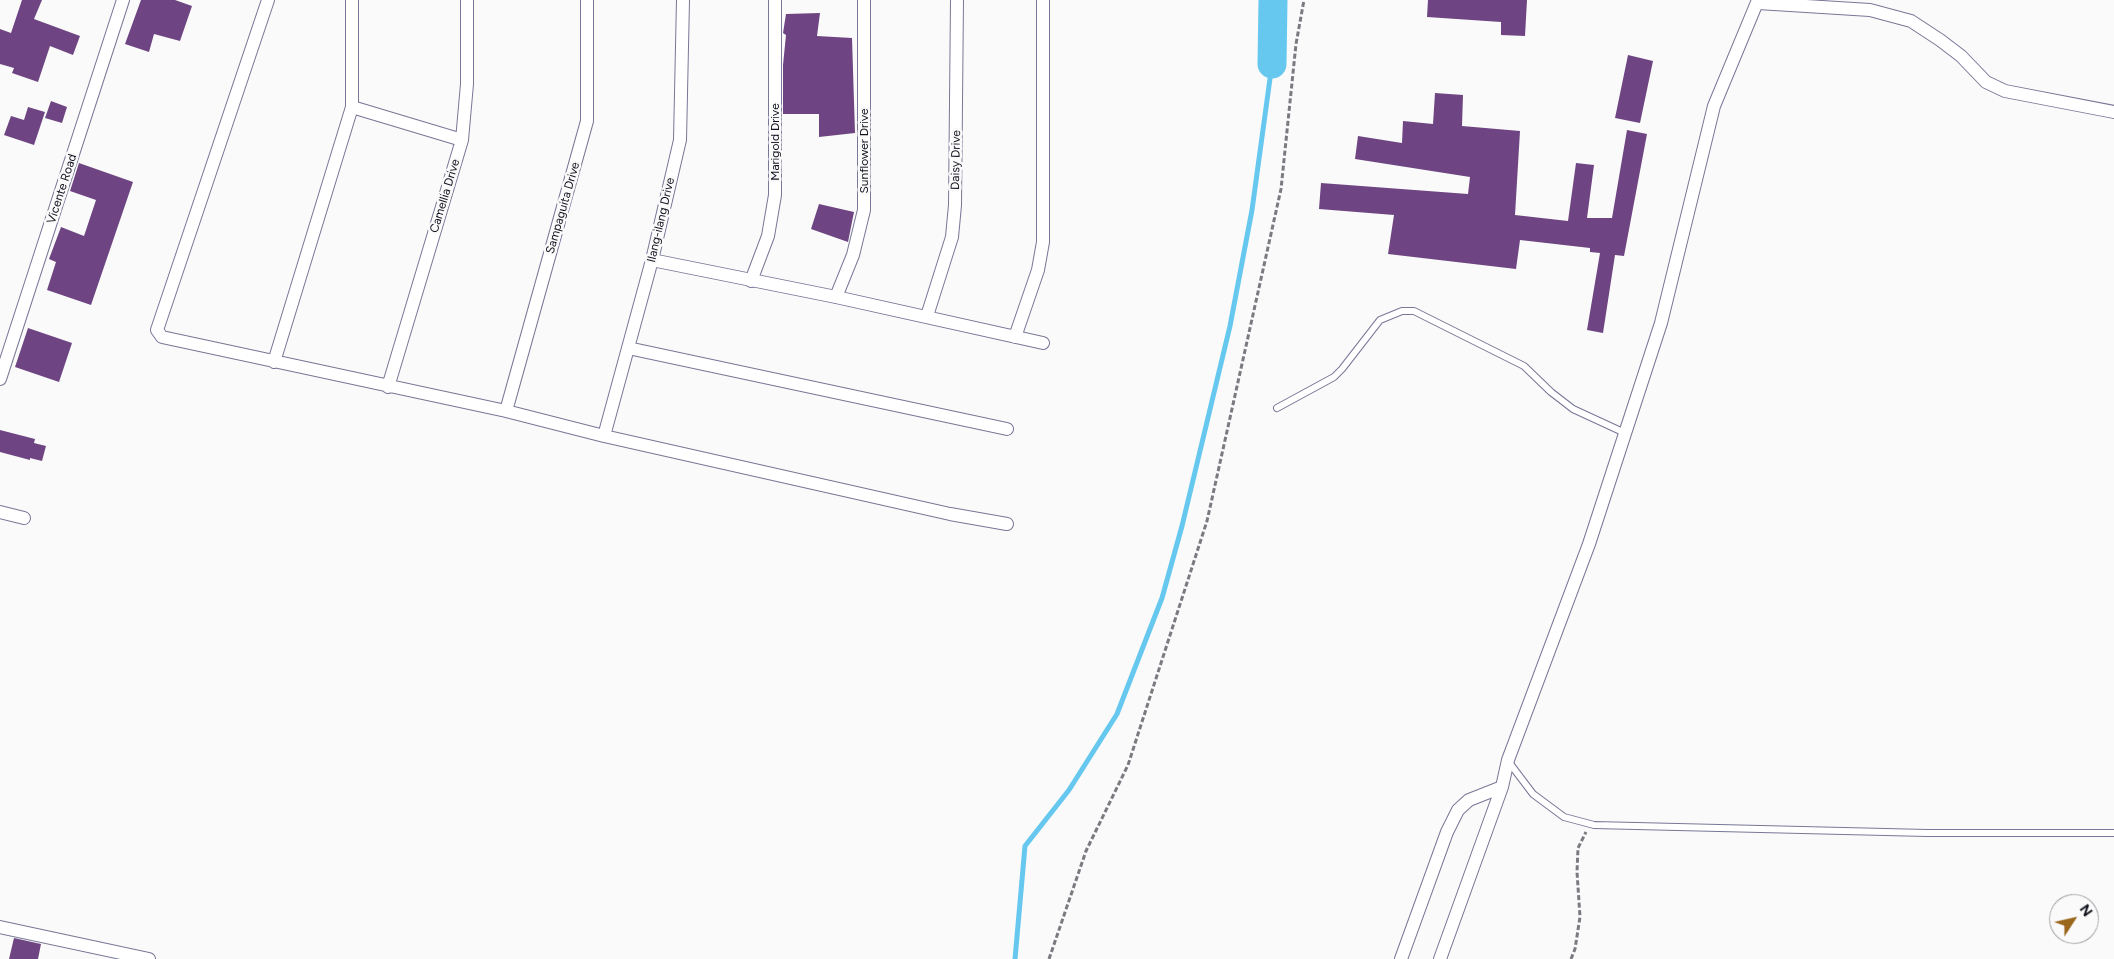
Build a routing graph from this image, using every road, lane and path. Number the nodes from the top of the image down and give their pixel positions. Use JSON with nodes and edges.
{"nodes":[{"id":1,"x":123,"y":0,"type":"edge"},
{"id":2,"x":268,"y":0,"type":"edge"},
{"id":3,"x":352,"y":0,"type":"edge"},
{"id":4,"x":467,"y":0,"type":"edge"},
{"id":5,"x":588,"y":0,"type":"edge"},
{"id":6,"x":683,"y":0,"type":"edge"},
{"id":7,"x":775,"y":0,"type":"edge"},
{"id":8,"x":864,"y":0,"type":"edge"},
{"id":9,"x":957,"y":0,"type":"edge"},
{"id":10,"x":1043,"y":0,"type":"edge"},
{"id":11,"x":1304,"y":0,"type":"edge"},
{"id":12,"x":1758,"y":2,"type":"edge"},
{"id":13,"x":352,"y":107,"type":"junction"},
{"id":14,"x":2114,"y":112,"type":"edge"},
{"id":15,"x":462,"y":140,"type":"junction"},
{"id":16,"x":652,"y":260,"type":"junction"},
{"id":17,"x":751,"y":280,"type":"junction"},
{"id":18,"x":836,"y":297,"type":"junction"},
{"id":19,"x":926,"y":316,"type":"junction"},
{"id":20,"x":1015,"y":337,"type":"junction"},
{"id":21,"x":1042,"y":343,"type":"dead end"},
{"id":22,"x":628,"y":348,"type":"junction"},
{"id":23,"x":274,"y":362,"type":"junction"},
{"id":24,"x":0,"y":378,"type":"edge"},
{"id":25,"x":388,"y":387,"type":"junction"},
{"id":26,"x":1277,"y":408,"type":"dead end"},
{"id":27,"x":506,"y":411,"type":"junction"},
{"id":28,"x":1007,"y":429,"type":"dead end"},
{"id":29,"x":1625,"y":433,"type":"junction"},
{"id":30,"x":604,"y":436,"type":"junction"},
{"id":31,"x":0,"y":512,"type":"edge"},
{"id":32,"x":24,"y":518,"type":"dead end"},
{"id":33,"x":1007,"y":524,"type":"dead end"},
{"id":34,"x":1508,"y":760,"type":"junction"},
{"id":35,"x":1502,"y":787,"type":"junction"},
{"id":36,"x":1594,"y":825,"type":"junction"},
{"id":37,"x":2114,"y":833,"type":"edge"},
{"id":38,"x":0,"y":927,"type":"edge"},
{"id":39,"x":149,"y":959,"type":"edge"},
{"id":40,"x":1049,"y":959,"type":"edge"},
{"id":41,"x":1401,"y":959,"type":"edge"},
{"id":42,"x":1440,"y":959,"type":"edge"},
{"id":43,"x":1571,"y":959,"type":"edge"}],
"edges":[{"from":1,"to":24,"type":"street","name":"Vicente Road"},
{"from":2,"to":23,"type":"street"},
{"from":3,"to":13,"type":"street"},
{"from":4,"to":15,"type":"street","name":"Camellia Drive"},
{"from":5,"to":27,"type":"street","name":"Sampaguita Drive"},
{"from":6,"to":16,"type":"street","name":"Ilang-ilang Drive"},
{"from":7,"to":17,"type":"street","name":"Marigold Drive"},
{"from":8,"to":18,"type":"street","name":"Sunflower Drive"},
{"from":9,"to":19,"type":"street","name":"Daisy Drive"},
{"from":10,"to":20,"type":"street"},
{"from":11,"to":40,"type":"path"},
{"from":12,"to":14,"type":"street"},
{"from":12,"to":29,"type":"street"},
{"from":13,"to":15,"type":"street"},
{"from":13,"to":23,"type":"street"},
{"from":15,"to":25,"type":"street","name":"Camellia Drive"},
{"from":16,"to":17,"type":"street"},
{"from":16,"to":22,"type":"street","name":"Ilang-ilang Drive"},
{"from":17,"to":18,"type":"street"},
{"from":18,"to":19,"type":"street"},
{"from":19,"to":20,"type":"street"},
{"from":20,"to":21,"type":"street"},
{"from":22,"to":28,"type":"street"},
{"from":22,"to":30,"type":"street","name":"Ilang-ilang Drive"},
{"from":23,"to":25,"type":"street"},
{"from":25,"to":27,"type":"street"},
{"from":26,"to":29,"type":"lane"},
{"from":27,"to":30,"type":"street"},
{"from":29,"to":34,"type":"street"},
{"from":30,"to":33,"type":"street"},
{"from":31,"to":32,"type":"street"},
{"from":34,"to":35,"type":"street"},
{"from":34,"to":36,"type":"lane"},
{"from":35,"to":41,"type":"street"},
{"from":35,"to":42,"type":"street"},
{"from":36,"to":37,"type":"lane"},
{"from":36,"to":43,"type":"path"},
{"from":38,"to":39,"type":"street"}]}
